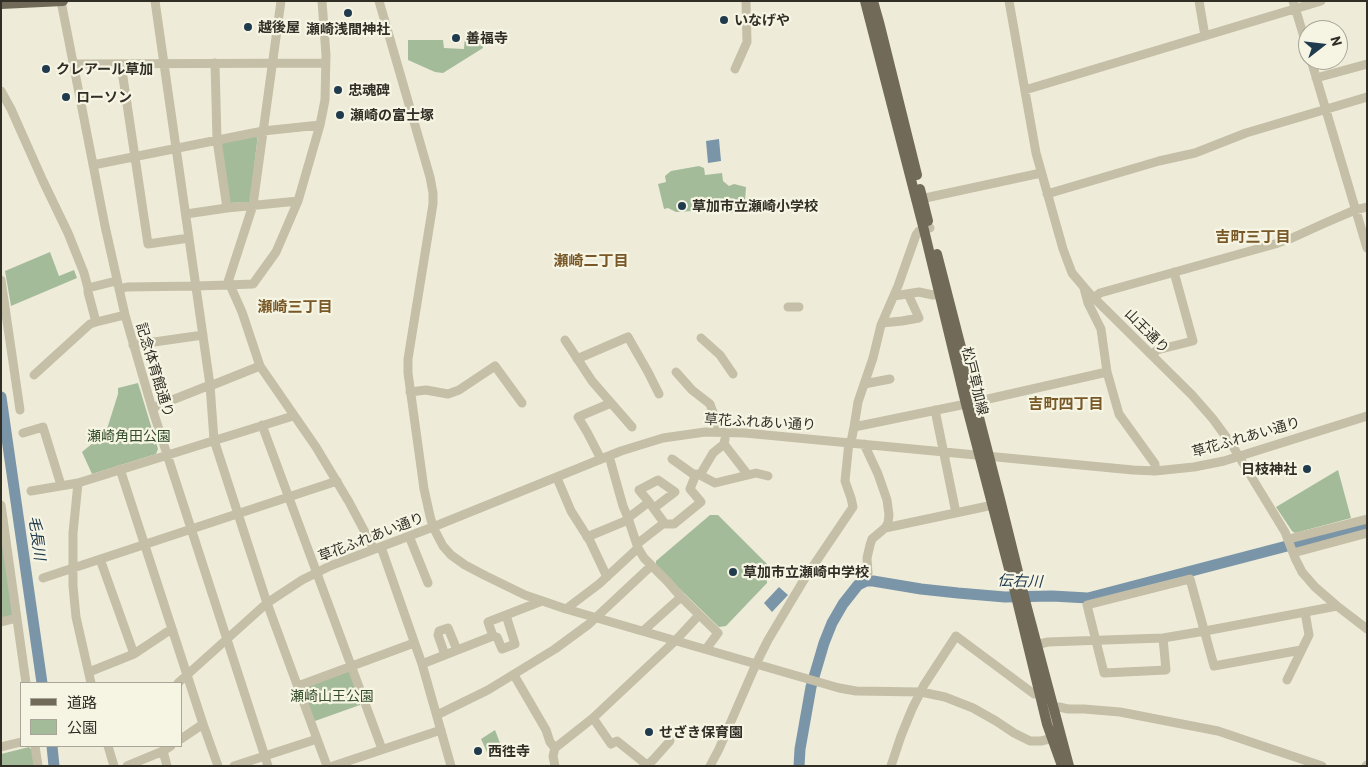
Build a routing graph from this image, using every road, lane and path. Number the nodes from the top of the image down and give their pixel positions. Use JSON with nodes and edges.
{"nodes":[{"id":1,"x":62,"y":1,"type":"edge"},
{"id":2,"x":155,"y":1,"type":"edge"},
{"id":3,"x":281,"y":1,"type":"edge"},
{"id":4,"x":322,"y":1,"type":"edge"},
{"id":5,"x":379,"y":1,"type":"edge"},
{"id":6,"x":746,"y":1,"type":"edge"},
{"id":7,"x":865,"y":1,"type":"edge"},
{"id":8,"x":873,"y":1,"type":"edge"},
{"id":9,"x":1009,"y":1,"type":"edge"},
{"id":10,"x":1200,"y":1,"type":"edge"},
{"id":11,"x":1321,"y":1,"type":"edge"},
{"id":12,"x":1,"y":4,"type":"edge"},
{"id":13,"x":1294,"y":5,"type":"edge"},
{"id":14,"x":1299,"y":20,"type":"edge"},
{"id":15,"x":1206,"y":36,"type":"junction"},
{"id":16,"x":326,"y":62,"type":"junction"},
{"id":17,"x":215,"y":63,"type":"junction"},
{"id":18,"x":273,"y":63,"type":"junction"},
{"id":19,"x":74,"y":64,"type":"junction"},
{"id":20,"x":121,"y":64,"type":"junction"},
{"id":21,"x":164,"y":64,"type":"junction"},
{"id":22,"x":1367,"y":64,"type":"edge"},
{"id":23,"x":735,"y":69,"type":"dead end"},
{"id":24,"x":1314,"y":70,"type":"edge"},
{"id":25,"x":1316,"y":78,"type":"junction"},
{"id":26,"x":1025,"y":90,"type":"junction"},
{"id":27,"x":1,"y":92,"type":"edge"},
{"id":28,"x":1367,"y":97,"type":"edge"},
{"id":29,"x":1326,"y":109,"type":"junction"},
{"id":30,"x":320,"y":125,"type":"junction"},
{"id":31,"x":263,"y":130,"type":"junction"},
{"id":32,"x":217,"y":140,"type":"junction"},
{"id":33,"x":176,"y":148,"type":"junction"},
{"id":34,"x":134,"y":156,"type":"junction"},
{"id":35,"x":93,"y":165,"type":"junction"},
{"id":36,"x":1041,"y":173,"type":"junction"},
{"id":37,"x":1047,"y":194,"type":"junction"},
{"id":38,"x":919,"y":199,"type":"junction"},
{"id":39,"x":298,"y":201,"type":"junction"},
{"id":40,"x":253,"y":205,"type":"junction"},
{"id":41,"x":1367,"y":206,"type":"edge"},
{"id":42,"x":227,"y":208,"type":"junction"},
{"id":43,"x":1356,"y":210,"type":"junction"},
{"id":44,"x":186,"y":214,"type":"junction"},
{"id":45,"x":927,"y":229,"type":"junction"},
{"id":46,"x":189,"y":238,"type":"junction"},
{"id":47,"x":1367,"y":248,"type":"edge"},
{"id":48,"x":1174,"y":272,"type":"junction"},
{"id":49,"x":1,"y":280,"type":"edge"},
{"id":50,"x":118,"y":285,"type":"junction"},
{"id":51,"x":228,"y":285,"type":"junction"},
{"id":52,"x":196,"y":286,"type":"junction"},
{"id":53,"x":1083,"y":287,"type":"junction"},
{"id":54,"x":88,"y":288,"type":"junction"},
{"id":55,"x":908,"y":294,"type":"junction"},
{"id":56,"x":939,"y":294,"type":"junction"},
{"id":57,"x":894,"y":296,"type":"junction"},
{"id":58,"x":1094,"y":298,"type":"junction"},
{"id":59,"x":788,"y":307,"type":"dead end"},
{"id":60,"x":799,"y":307,"type":"dead end"},
{"id":61,"x":125,"y":315,"type":"junction"},
{"id":62,"x":96,"y":322,"type":"junction"},
{"id":63,"x":882,"y":323,"type":"junction"},
{"id":64,"x":203,"y":335,"type":"junction"},
{"id":65,"x":700,"y":338,"type":"dead end"},
{"id":66,"x":565,"y":340,"type":"dead end"},
{"id":67,"x":133,"y":345,"type":"junction"},
{"id":68,"x":1152,"y":355,"type":"junction"},
{"id":69,"x":577,"y":359,"type":"junction"},
{"id":70,"x":260,"y":366,"type":"junction"},
{"id":71,"x":676,"y":372,"type":"dead end"},
{"id":72,"x":1107,"y":372,"type":"junction"},
{"id":73,"x":733,"y":374,"type":"dead end"},
{"id":74,"x":34,"y":375,"type":"dead end"},
{"id":75,"x":890,"y":379,"type":"dead end"},
{"id":76,"x":864,"y":384,"type":"junction"},
{"id":77,"x":210,"y":385,"type":"junction"},
{"id":78,"x":410,"y":392,"type":"junction"},
{"id":79,"x":659,"y":394,"type":"dead end"},
{"id":80,"x":522,"y":403,"type":"dead end"},
{"id":81,"x":611,"y":403,"type":"junction"},
{"id":82,"x":970,"y":403,"type":"junction"},
{"id":83,"x":152,"y":408,"type":"junction"},
{"id":84,"x":20,"y":410,"type":"dead end"},
{"id":85,"x":935,"y":410,"type":"junction"},
{"id":86,"x":294,"y":416,"type":"junction"},
{"id":87,"x":1367,"y":416,"type":"edge"},
{"id":88,"x":262,"y":425,"type":"junction"},
{"id":89,"x":632,"y":427,"type":"dead end"},
{"id":90,"x":854,"y":428,"type":"junction"},
{"id":91,"x":723,"y":432,"type":"junction"},
{"id":92,"x":22,"y":433,"type":"dead end"},
{"id":93,"x":214,"y":440,"type":"junction"},
{"id":94,"x":850,"y":442,"type":"junction"},
{"id":95,"x":724,"y":444,"type":"junction"},
{"id":96,"x":864,"y":444,"type":"junction"},
{"id":97,"x":944,"y":452,"type":"junction"},
{"id":98,"x":167,"y":455,"type":"junction"},
{"id":99,"x":984,"y":455,"type":"junction"},
{"id":100,"x":1239,"y":457,"type":"junction"},
{"id":101,"x":605,"y":458,"type":"junction"},
{"id":102,"x":672,"y":458,"type":"dead end"},
{"id":103,"x":120,"y":469,"type":"junction"},
{"id":104,"x":1155,"y":471,"type":"junction"},
{"id":105,"x":698,"y":475,"type":"junction"},
{"id":106,"x":748,"y":475,"type":"junction"},
{"id":107,"x":768,"y":476,"type":"dead end"},
{"id":108,"x":557,"y":478,"type":"junction"},
{"id":109,"x":337,"y":481,"type":"junction"},
{"id":110,"x":78,"y":483,"type":"junction"},
{"id":111,"x":61,"y":485,"type":"junction"},
{"id":112,"x":31,"y":491,"type":"dead end"},
{"id":113,"x":288,"y":497,"type":"junction"},
{"id":114,"x":1,"y":505,"type":"edge"},
{"id":115,"x":993,"y":505,"type":"junction"},
{"id":116,"x":956,"y":513,"type":"junction"},
{"id":117,"x":238,"y":514,"type":"junction"},
{"id":118,"x":2,"y":516,"type":"edge"},
{"id":119,"x":1367,"y":518,"type":"edge"},
{"id":120,"x":628,"y":519,"type":"junction"},
{"id":121,"x":664,"y":523,"type":"junction"},
{"id":122,"x":433,"y":528,"type":"junction"},
{"id":123,"x":885,"y":528,"type":"junction"},
{"id":124,"x":191,"y":529,"type":"junction"},
{"id":125,"x":1367,"y":533,"type":"edge"},
{"id":126,"x":409,"y":536,"type":"junction"},
{"id":127,"x":587,"y":537,"type":"junction"},
{"id":128,"x":145,"y":544,"type":"junction"},
{"id":129,"x":1291,"y":545,"type":"junction"},
{"id":130,"x":637,"y":546,"type":"junction"},
{"id":131,"x":378,"y":548,"type":"junction"},
{"id":132,"x":100,"y":559,"type":"junction"},
{"id":133,"x":651,"y":566,"type":"junction"},
{"id":134,"x":74,"y":568,"type":"junction"},
{"id":135,"x":316,"y":573,"type":"junction"},
{"id":136,"x":868,"y":573,"type":"dead end"},
{"id":137,"x":607,"y":577,"type":"junction"},
{"id":138,"x":43,"y":578,"type":"dead end"},
{"id":139,"x":428,"y":583,"type":"dead end"},
{"id":140,"x":1018,"y":588,"type":"junction"},
{"id":141,"x":681,"y":597,"type":"junction"},
{"id":142,"x":542,"y":601,"type":"junction"},
{"id":143,"x":268,"y":603,"type":"junction"},
{"id":144,"x":1337,"y":606,"type":"junction"},
{"id":145,"x":566,"y":609,"type":"junction"},
{"id":146,"x":1305,"y":612,"type":"junction"},
{"id":147,"x":506,"y":615,"type":"junction"},
{"id":148,"x":699,"y":615,"type":"junction"},
{"id":149,"x":17,"y":618,"type":"junction"},
{"id":150,"x":596,"y":618,"type":"junction"},
{"id":151,"x":1,"y":622,"type":"edge"},
{"id":152,"x":1365,"y":625,"type":"edge"},
{"id":153,"x":173,"y":630,"type":"junction"},
{"id":154,"x":643,"y":631,"type":"junction"},
{"id":155,"x":1205,"y":631,"type":"junction"},
{"id":156,"x":493,"y":636,"type":"junction"},
{"id":157,"x":1163,"y":638,"type":"junction"},
{"id":158,"x":227,"y":640,"type":"junction"},
{"id":159,"x":1096,"y":640,"type":"junction"},
{"id":160,"x":674,"y":641,"type":"junction"},
{"id":161,"x":414,"y":643,"type":"junction"},
{"id":162,"x":1032,"y":645,"type":"junction"},
{"id":163,"x":457,"y":650,"type":"junction"},
{"id":164,"x":706,"y":650,"type":"junction"},
{"id":165,"x":1301,"y":650,"type":"junction"},
{"id":166,"x":134,"y":654,"type":"junction"},
{"id":167,"x":445,"y":654,"type":"junction"},
{"id":168,"x":422,"y":664,"type":"junction"},
{"id":169,"x":756,"y":664,"type":"junction"},
{"id":170,"x":351,"y":666,"type":"junction"},
{"id":171,"x":89,"y":672,"type":"junction"},
{"id":172,"x":514,"y":675,"type":"junction"},
{"id":173,"x":188,"y":676,"type":"junction"},
{"id":174,"x":1287,"y":680,"type":"dead end"},
{"id":175,"x":26,"y":682,"type":"edge"},
{"id":176,"x":92,"y":682,"type":"edge"},
{"id":177,"x":179,"y":682,"type":"edge"},
{"id":178,"x":298,"y":686,"type":"junction"},
{"id":179,"x":921,"y":692,"type":"junction"},
{"id":180,"x":1040,"y":694,"type":"junction"},
{"id":181,"x":1053,"y":708,"type":"junction"},
{"id":182,"x":437,"y":715,"type":"junction"},
{"id":183,"x":593,"y":718,"type":"junction"},
{"id":184,"x":203,"y":724,"type":"junction"},
{"id":185,"x":441,"y":730,"type":"junction"},
{"id":186,"x":1056,"y":738,"type":"junction"},
{"id":187,"x":182,"y":739,"type":"edge"},
{"id":188,"x":317,"y":740,"type":"junction"},
{"id":189,"x":670,"y":741,"type":"dead end"},
{"id":190,"x":20,"y":742,"type":"edge"},
{"id":191,"x":1,"y":747,"type":"edge"},
{"id":192,"x":35,"y":747,"type":"edge"},
{"id":193,"x":108,"y":747,"type":"edge"},
{"id":194,"x":169,"y":747,"type":"edge"},
{"id":195,"x":555,"y":748,"type":"junction"},
{"id":196,"x":382,"y":749,"type":"junction"},
{"id":197,"x":163,"y":751,"type":"junction"},
{"id":198,"x":265,"y":756,"type":"junction"},
{"id":199,"x":646,"y":765,"type":"edge"},
{"id":200,"x":38,"y":766,"type":"edge"},
{"id":201,"x":114,"y":766,"type":"edge"},
{"id":202,"x":128,"y":766,"type":"edge"},
{"id":203,"x":168,"y":766,"type":"edge"},
{"id":204,"x":218,"y":766,"type":"edge"},
{"id":205,"x":234,"y":766,"type":"edge"},
{"id":206,"x":268,"y":766,"type":"edge"},
{"id":207,"x":327,"y":766,"type":"edge"},
{"id":208,"x":333,"y":766,"type":"edge"},
{"id":209,"x":451,"y":766,"type":"edge"},
{"id":210,"x":555,"y":766,"type":"edge"},
{"id":211,"x":710,"y":766,"type":"edge"},
{"id":212,"x":892,"y":766,"type":"edge"},
{"id":213,"x":1062,"y":766,"type":"edge"},
{"id":214,"x":1069,"y":766,"type":"edge"},
{"id":215,"x":1322,"y":766,"type":"edge"}],
"edges":[{"from":1,"to":12,"type":"main road"},
{"from":1,"to":19,"type":"street","name":"記念体育館通り"},
{"from":2,"to":21,"type":"street"},
{"from":3,"to":18,"type":"street"},
{"from":4,"to":16,"type":"street"},
{"from":5,"to":78,"type":"street"},
{"from":6,"to":23,"type":"street"},
{"from":7,"to":38,"type":"main road","name":"松戸草加線"},
{"from":8,"to":38,"type":"main road","name":"松戸草加線"},
{"from":9,"to":26,"type":"street","name":"山王通り"},
{"from":10,"to":15,"type":"street"},
{"from":11,"to":13,"type":"street"},
{"from":13,"to":14,"type":"street"},
{"from":13,"to":15,"type":"street"},
{"from":15,"to":26,"type":"street"},
{"from":16,"to":18,"type":"street"},
{"from":16,"to":30,"type":"street"},
{"from":17,"to":18,"type":"street"},
{"from":17,"to":21,"type":"street"},
{"from":17,"to":32,"type":"street"},
{"from":18,"to":31,"type":"street"},
{"from":19,"to":20,"type":"street"},
{"from":19,"to":35,"type":"street","name":"記念体育館通り"},
{"from":20,"to":21,"type":"street"},
{"from":20,"to":34,"type":"street"},
{"from":21,"to":33,"type":"street"},
{"from":22,"to":25,"type":"street"},
{"from":24,"to":25,"type":"street"},
{"from":25,"to":29,"type":"street"},
{"from":26,"to":36,"type":"street","name":"山王通り"},
{"from":27,"to":54,"type":"street"},
{"from":28,"to":29,"type":"street"},
{"from":29,"to":37,"type":"street"},
{"from":29,"to":43,"type":"street"},
{"from":30,"to":31,"type":"street"},
{"from":30,"to":39,"type":"street"},
{"from":31,"to":32,"type":"street"},
{"from":31,"to":40,"type":"street"},
{"from":32,"to":33,"type":"street"},
{"from":32,"to":42,"type":"street"},
{"from":33,"to":34,"type":"street"},
{"from":33,"to":44,"type":"street"},
{"from":34,"to":35,"type":"street"},
{"from":34,"to":46,"type":"street"},
{"from":35,"to":50,"type":"street","name":"記念体育館通り"},
{"from":36,"to":37,"type":"street","name":"山王通り"},
{"from":36,"to":38,"type":"street"},
{"from":37,"to":53,"type":"street","name":"山王通り"},
{"from":38,"to":45,"type":"main road","name":"松戸草加線"},
{"from":39,"to":40,"type":"street"},
{"from":39,"to":51,"type":"street"},
{"from":40,"to":42,"type":"street"},
{"from":40,"to":51,"type":"street"},
{"from":41,"to":43,"type":"street"},
{"from":42,"to":44,"type":"street"},
{"from":43,"to":47,"type":"street"},
{"from":43,"to":48,"type":"street"},
{"from":44,"to":46,"type":"street"},
{"from":45,"to":56,"type":"main road","name":"松戸草加線"},
{"from":45,"to":57,"type":"street"},
{"from":45,"to":82,"type":"main road","name":"松戸草加線"},
{"from":46,"to":52,"type":"street"},
{"from":48,"to":58,"type":"street"},
{"from":48,"to":68,"type":"street"},
{"from":49,"to":84,"type":"street"},
{"from":50,"to":52,"type":"street"},
{"from":50,"to":54,"type":"street"},
{"from":50,"to":61,"type":"street","name":"記念体育館通り"},
{"from":51,"to":52,"type":"street"},
{"from":51,"to":70,"type":"street"},
{"from":52,"to":64,"type":"street"},
{"from":53,"to":58,"type":"street","name":"山王通り"},
{"from":53,"to":72,"type":"street"},
{"from":54,"to":62,"type":"street"},
{"from":55,"to":56,"type":"street"},
{"from":55,"to":57,"type":"street"},
{"from":55,"to":63,"type":"street"},
{"from":56,"to":82,"type":"main road","name":"松戸草加線"},
{"from":57,"to":63,"type":"street"},
{"from":58,"to":68,"type":"street","name":"山王通り"},
{"from":59,"to":60,"type":"street"},
{"from":61,"to":62,"type":"street"},
{"from":61,"to":67,"type":"street","name":"記念体育館通り"},
{"from":62,"to":74,"type":"street"},
{"from":63,"to":76,"type":"street"},
{"from":64,"to":67,"type":"street"},
{"from":64,"to":77,"type":"street"},
{"from":65,"to":73,"type":"street"},
{"from":66,"to":69,"type":"street"},
{"from":67,"to":83,"type":"street","name":"記念体育館通り"},
{"from":68,"to":100,"type":"street","name":"山王通り"},
{"from":69,"to":79,"type":"street"},
{"from":69,"to":81,"type":"street"},
{"from":70,"to":77,"type":"street"},
{"from":70,"to":86,"type":"street"},
{"from":71,"to":91,"type":"street"},
{"from":72,"to":82,"type":"street"},
{"from":72,"to":104,"type":"street"},
{"from":75,"to":76,"type":"street"},
{"from":76,"to":90,"type":"street"},
{"from":77,"to":83,"type":"street"},
{"from":77,"to":93,"type":"street"},
{"from":78,"to":80,"type":"street"},
{"from":78,"to":122,"type":"street"},
{"from":81,"to":89,"type":"street"},
{"from":81,"to":101,"type":"street"},
{"from":82,"to":85,"type":"street"},
{"from":82,"to":99,"type":"main road","name":"松戸草加線"},
{"from":83,"to":98,"type":"street","name":"記念体育館通り"},
{"from":85,"to":90,"type":"street"},
{"from":85,"to":97,"type":"street"},
{"from":86,"to":88,"type":"street"},
{"from":86,"to":109,"type":"street"},
{"from":87,"to":100,"type":"street","name":"草花ふれあい通り"},
{"from":88,"to":93,"type":"street"},
{"from":88,"to":113,"type":"street"},
{"from":90,"to":94,"type":"street"},
{"from":91,"to":94,"type":"street","name":"草花ふれあい通り"},
{"from":91,"to":95,"type":"street"},
{"from":91,"to":101,"type":"street","name":"草花ふれあい通り"},
{"from":92,"to":111,"type":"street"},
{"from":93,"to":98,"type":"street"},
{"from":93,"to":117,"type":"street"},
{"from":94,"to":96,"type":"street","name":"草花ふれあい通り"},
{"from":94,"to":169,"type":"street"},
{"from":95,"to":105,"type":"street"},
{"from":95,"to":106,"type":"street"},
{"from":96,"to":97,"type":"street","name":"草花ふれあい通り"},
{"from":96,"to":123,"type":"street"},
{"from":97,"to":99,"type":"street","name":"草花ふれあい通り"},
{"from":97,"to":116,"type":"street"},
{"from":98,"to":103,"type":"street"},
{"from":98,"to":124,"type":"street","name":"記念体育館通り"},
{"from":99,"to":104,"type":"street","name":"草花ふれあい通り"},
{"from":99,"to":115,"type":"main road","name":"松戸草加線"},
{"from":99,"to":140,"type":"main road","name":"松戸草加線"},
{"from":100,"to":104,"type":"street","name":"草花ふれあい通り"},
{"from":100,"to":129,"type":"street","name":"山王通り"},
{"from":101,"to":108,"type":"street","name":"草花ふれあい通り"},
{"from":101,"to":120,"type":"street"},
{"from":102,"to":105,"type":"street"},
{"from":103,"to":110,"type":"street"},
{"from":103,"to":128,"type":"street"},
{"from":105,"to":106,"type":"street"},
{"from":105,"to":121,"type":"street"},
{"from":106,"to":107,"type":"street"},
{"from":108,"to":122,"type":"street","name":"草花ふれあい通り"},
{"from":108,"to":127,"type":"street"},
{"from":109,"to":113,"type":"street"},
{"from":109,"to":131,"type":"street"},
{"from":110,"to":111,"type":"street"},
{"from":110,"to":134,"type":"street"},
{"from":111,"to":112,"type":"street"},
{"from":113,"to":117,"type":"street"},
{"from":113,"to":135,"type":"street"},
{"from":114,"to":118,"type":"street"},
{"from":115,"to":116,"type":"street"},
{"from":115,"to":140,"type":"main road","name":"松戸草加線"},
{"from":116,"to":123,"type":"street"},
{"from":117,"to":124,"type":"street"},
{"from":117,"to":143,"type":"street"},
{"from":118,"to":149,"type":"street"},
{"from":119,"to":129,"type":"street"},
{"from":120,"to":121,"type":"street"},
{"from":120,"to":127,"type":"street"},
{"from":120,"to":130,"type":"street"},
{"from":121,"to":130,"type":"street"},
{"from":122,"to":126,"type":"street","name":"草花ふれあい通り"},
{"from":122,"to":142,"type":"street"},
{"from":123,"to":136,"type":"street"},
{"from":124,"to":128,"type":"street"},
{"from":124,"to":158,"type":"street","name":"記念体育館通り"},
{"from":125,"to":129,"type":"street"},
{"from":126,"to":131,"type":"street","name":"草花ふれあい通り"},
{"from":126,"to":139,"type":"street"},
{"from":127,"to":137,"type":"street"},
{"from":128,"to":132,"type":"street"},
{"from":128,"to":153,"type":"street"},
{"from":129,"to":144,"type":"street","name":"山王通り"},
{"from":130,"to":133,"type":"street"},
{"from":130,"to":137,"type":"street"},
{"from":131,"to":135,"type":"street","name":"草花ふれあい通り"},
{"from":131,"to":161,"type":"street"},
{"from":132,"to":134,"type":"street"},
{"from":132,"to":166,"type":"street"},
{"from":133,"to":141,"type":"street"},
{"from":133,"to":150,"type":"street"},
{"from":134,"to":138,"type":"street"},
{"from":134,"to":171,"type":"street"},
{"from":135,"to":143,"type":"street","name":"草花ふれあい通り"},
{"from":135,"to":170,"type":"street"},
{"from":137,"to":145,"type":"street"},
{"from":140,"to":162,"type":"main road","name":"松戸草加線"},
{"from":141,"to":148,"type":"street"},
{"from":141,"to":154,"type":"street"},
{"from":142,"to":145,"type":"street"},
{"from":142,"to":147,"type":"street"},
{"from":143,"to":158,"type":"street","name":"草花ふれあい通り"},
{"from":143,"to":178,"type":"street"},
{"from":144,"to":146,"type":"street"},
{"from":144,"to":152,"type":"street","name":"山王通り"},
{"from":145,"to":150,"type":"street"},
{"from":146,"to":155,"type":"street"},
{"from":146,"to":165,"type":"street"},
{"from":147,"to":156,"type":"street"},
{"from":147,"to":156,"type":"street"},
{"from":148,"to":160,"type":"street"},
{"from":148,"to":164,"type":"street"},
{"from":149,"to":151,"type":"street"},
{"from":149,"to":175,"type":"street"},
{"from":150,"to":154,"type":"street"},
{"from":150,"to":172,"type":"street"},
{"from":153,"to":166,"type":"street"},
{"from":153,"to":173,"type":"street"},
{"from":154,"to":160,"type":"street"},
{"from":155,"to":157,"type":"street"},
{"from":155,"to":159,"type":"street"},
{"from":155,"to":165,"type":"street"},
{"from":156,"to":163,"type":"street"},
{"from":157,"to":159,"type":"street"},
{"from":157,"to":159,"type":"street"},
{"from":158,"to":173,"type":"street","name":"草花ふれあい通り"},
{"from":158,"to":198,"type":"street","name":"記念体育館通り"},
{"from":159,"to":162,"type":"street"},
{"from":160,"to":164,"type":"street"},
{"from":160,"to":183,"type":"street"},
{"from":161,"to":168,"type":"street"},
{"from":161,"to":170,"type":"street"},
{"from":162,"to":180,"type":"main road","name":"松戸草加線"},
{"from":162,"to":181,"type":"main road","name":"松戸草加線"},
{"from":163,"to":167,"type":"street"},
{"from":163,"to":167,"type":"street"},
{"from":164,"to":169,"type":"street"},
{"from":165,"to":174,"type":"street"},
{"from":166,"to":171,"type":"street"},
{"from":167,"to":168,"type":"street"},
{"from":168,"to":182,"type":"street"},
{"from":169,"to":179,"type":"street"},
{"from":169,"to":211,"type":"street"},
{"from":170,"to":178,"type":"street"},
{"from":170,"to":196,"type":"street"},
{"from":171,"to":176,"type":"street"},
{"from":172,"to":182,"type":"street"},
{"from":172,"to":195,"type":"street"},
{"from":173,"to":177,"type":"street","name":"草花ふれあい通り"},
{"from":173,"to":184,"type":"street"},
{"from":178,"to":188,"type":"street"},
{"from":179,"to":180,"type":"street"},
{"from":179,"to":186,"type":"street"},
{"from":179,"to":212,"type":"street"},
{"from":180,"to":186,"type":"main road","name":"松戸草加線"},
{"from":181,"to":186,"type":"main road","name":"松戸草加線"},
{"from":181,"to":215,"type":"street"},
{"from":182,"to":185,"type":"street"},
{"from":183,"to":195,"type":"street"},
{"from":183,"to":199,"type":"street"},
{"from":184,"to":187,"type":"street"},
{"from":184,"to":204,"type":"street"},
{"from":185,"to":196,"type":"street"},
{"from":185,"to":209,"type":"street"},
{"from":186,"to":213,"type":"main road","name":"松戸草加線"},
{"from":186,"to":214,"type":"main road","name":"松戸草加線"},
{"from":188,"to":198,"type":"street"},
{"from":188,"to":207,"type":"street"},
{"from":189,"to":199,"type":"street"},
{"from":190,"to":191,"type":"street"},
{"from":192,"to":200,"type":"street"},
{"from":193,"to":201,"type":"street"},
{"from":194,"to":197,"type":"street"},
{"from":195,"to":210,"type":"street"},
{"from":196,"to":208,"type":"street"},
{"from":197,"to":202,"type":"street"},
{"from":197,"to":203,"type":"street"},
{"from":198,"to":205,"type":"street"},
{"from":198,"to":206,"type":"street","name":"記念体育館通り"}]}
